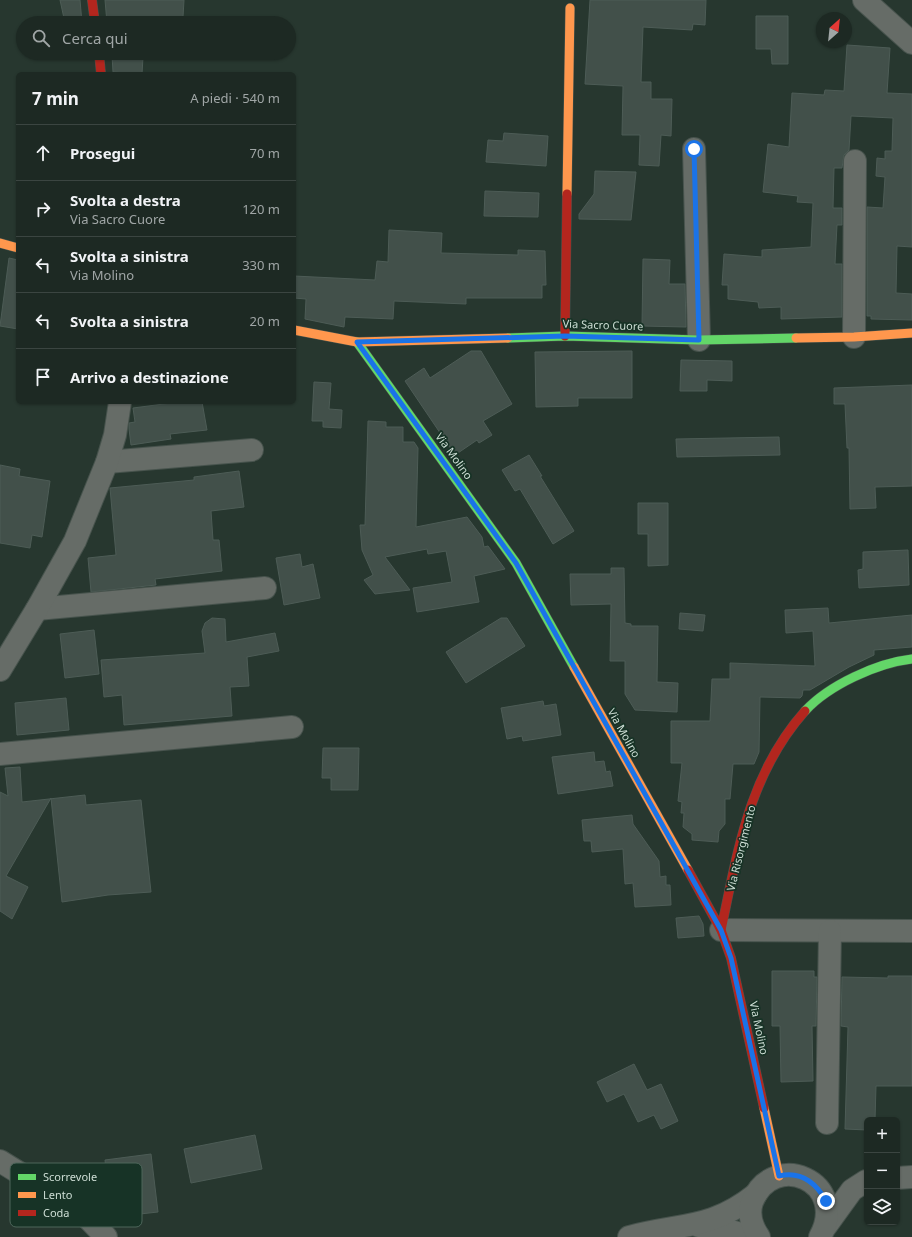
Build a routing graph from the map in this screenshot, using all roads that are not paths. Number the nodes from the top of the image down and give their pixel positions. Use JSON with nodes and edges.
{"nodes":[{"id":1,"x":92,"y":0,"type":"edge"},
{"id":2,"x":864,"y":0,"type":"edge"},
{"id":3,"x":570,"y":8,"type":"dead end"},
{"id":4,"x":94,"y":16,"type":"edge"},
{"id":5,"x":912,"y":43,"type":"edge"},
{"id":6,"x":100,"y":60,"type":"edge"},
{"id":7,"x":101,"y":72,"type":"edge"},
{"id":8,"x":694,"y":149,"type":"dead end"},
{"id":9,"x":855,"y":161,"type":"dead end"},
{"id":10,"x":0,"y":243,"type":"edge"},
{"id":11,"x":16,"y":247,"type":"edge"},
{"id":12,"x":296,"y":330,"type":"edge"},
{"id":13,"x":912,"y":333,"type":"edge"},
{"id":14,"x":565,"y":336,"type":"junction"},
{"id":15,"x":854,"y":337,"type":"junction"},
{"id":16,"x":699,"y":340,"type":"junction"},
{"id":17,"x":357,"y":342,"type":"junction"},
{"id":18,"x":120,"y":404,"type":"edge"},
{"id":19,"x":252,"y":450,"type":"dead end"},
{"id":20,"x":108,"y":462,"type":"junction"},
{"id":21,"x":265,"y":588,"type":"dead end"},
{"id":22,"x":38,"y":609,"type":"junction"},
{"id":23,"x":912,"y":659,"type":"edge"},
{"id":24,"x":0,"y":670,"type":"edge"},
{"id":25,"x":292,"y":727,"type":"dead end"},
{"id":26,"x":0,"y":754,"type":"edge"},
{"id":27,"x":721,"y":930,"type":"junction"},
{"id":28,"x":830,"y":931,"type":"junction"},
{"id":29,"x":912,"y":932,"type":"edge"},
{"id":30,"x":826,"y":1123,"type":"dead end"},
{"id":31,"x":0,"y":1161,"type":"edge"},
{"id":32,"x":10,"y":1167,"type":"edge"},
{"id":33,"x":779,"y":1176,"type":"junction"},
{"id":34,"x":912,"y":1177,"type":"edge"},
{"id":35,"x":900,"y":1178,"type":"edge"},
{"id":36,"x":864,"y":1181,"type":"edge"},
{"id":37,"x":811,"y":1182,"type":"junction"},
{"id":38,"x":864,"y":1182,"type":"edge"},
{"id":39,"x":756,"y":1194,"type":"junction"},
{"id":40,"x":692,"y":1226,"type":"junction"},
{"id":41,"x":96,"y":1227,"type":"edge"},
{"id":42,"x":828,"y":1233,"type":"edge"},
{"id":43,"x":106,"y":1237,"type":"edge"},
{"id":44,"x":629,"y":1237,"type":"edge"},
{"id":45,"x":751,"y":1237,"type":"edge"},
{"id":46,"x":759,"y":1237,"type":"edge"}],
"edges":[{"from":1,"to":4,"type":"street"},
{"from":2,"to":5,"type":"street"},
{"from":3,"to":14,"type":"street"},
{"from":6,"to":7,"type":"street"},
{"from":8,"to":16,"type":"street"},
{"from":9,"to":15,"type":"street"},
{"from":10,"to":11,"type":"street"},
{"from":12,"to":17,"type":"street","name":"Via Sacro Cuore"},
{"from":13,"to":15,"type":"street","name":"Via Sacro Cuore"},
{"from":14,"to":16,"type":"street","name":"Via Sacro Cuore"},
{"from":14,"to":17,"type":"street","name":"Via Sacro Cuore"},
{"from":15,"to":16,"type":"street","name":"Via Sacro Cuore"},
{"from":17,"to":27,"type":"street","name":"Via Molino"},
{"from":18,"to":20,"type":"street"},
{"from":19,"to":20,"type":"street"},
{"from":20,"to":22,"type":"street"},
{"from":21,"to":22,"type":"street"},
{"from":22,"to":24,"type":"street"},
{"from":23,"to":27,"type":"street","name":"Via Risorgimento"},
{"from":25,"to":26,"type":"street"},
{"from":27,"to":28,"type":"street"},
{"from":27,"to":33,"type":"street","name":"Via Molino"},
{"from":28,"to":29,"type":"street"},
{"from":28,"to":30,"type":"street"},
{"from":31,"to":32,"type":"street"},
{"from":33,"to":37,"type":"street"},
{"from":33,"to":39,"type":"street"},
{"from":34,"to":35,"type":"street"},
{"from":36,"to":37,"type":"street"},
{"from":37,"to":42,"type":"street"},
{"from":38,"to":42,"type":"street"},
{"from":39,"to":40,"type":"street"},
{"from":39,"to":46,"type":"street"},
{"from":40,"to":44,"type":"street"},
{"from":40,"to":45,"type":"street"},
{"from":41,"to":43,"type":"street"}]}
